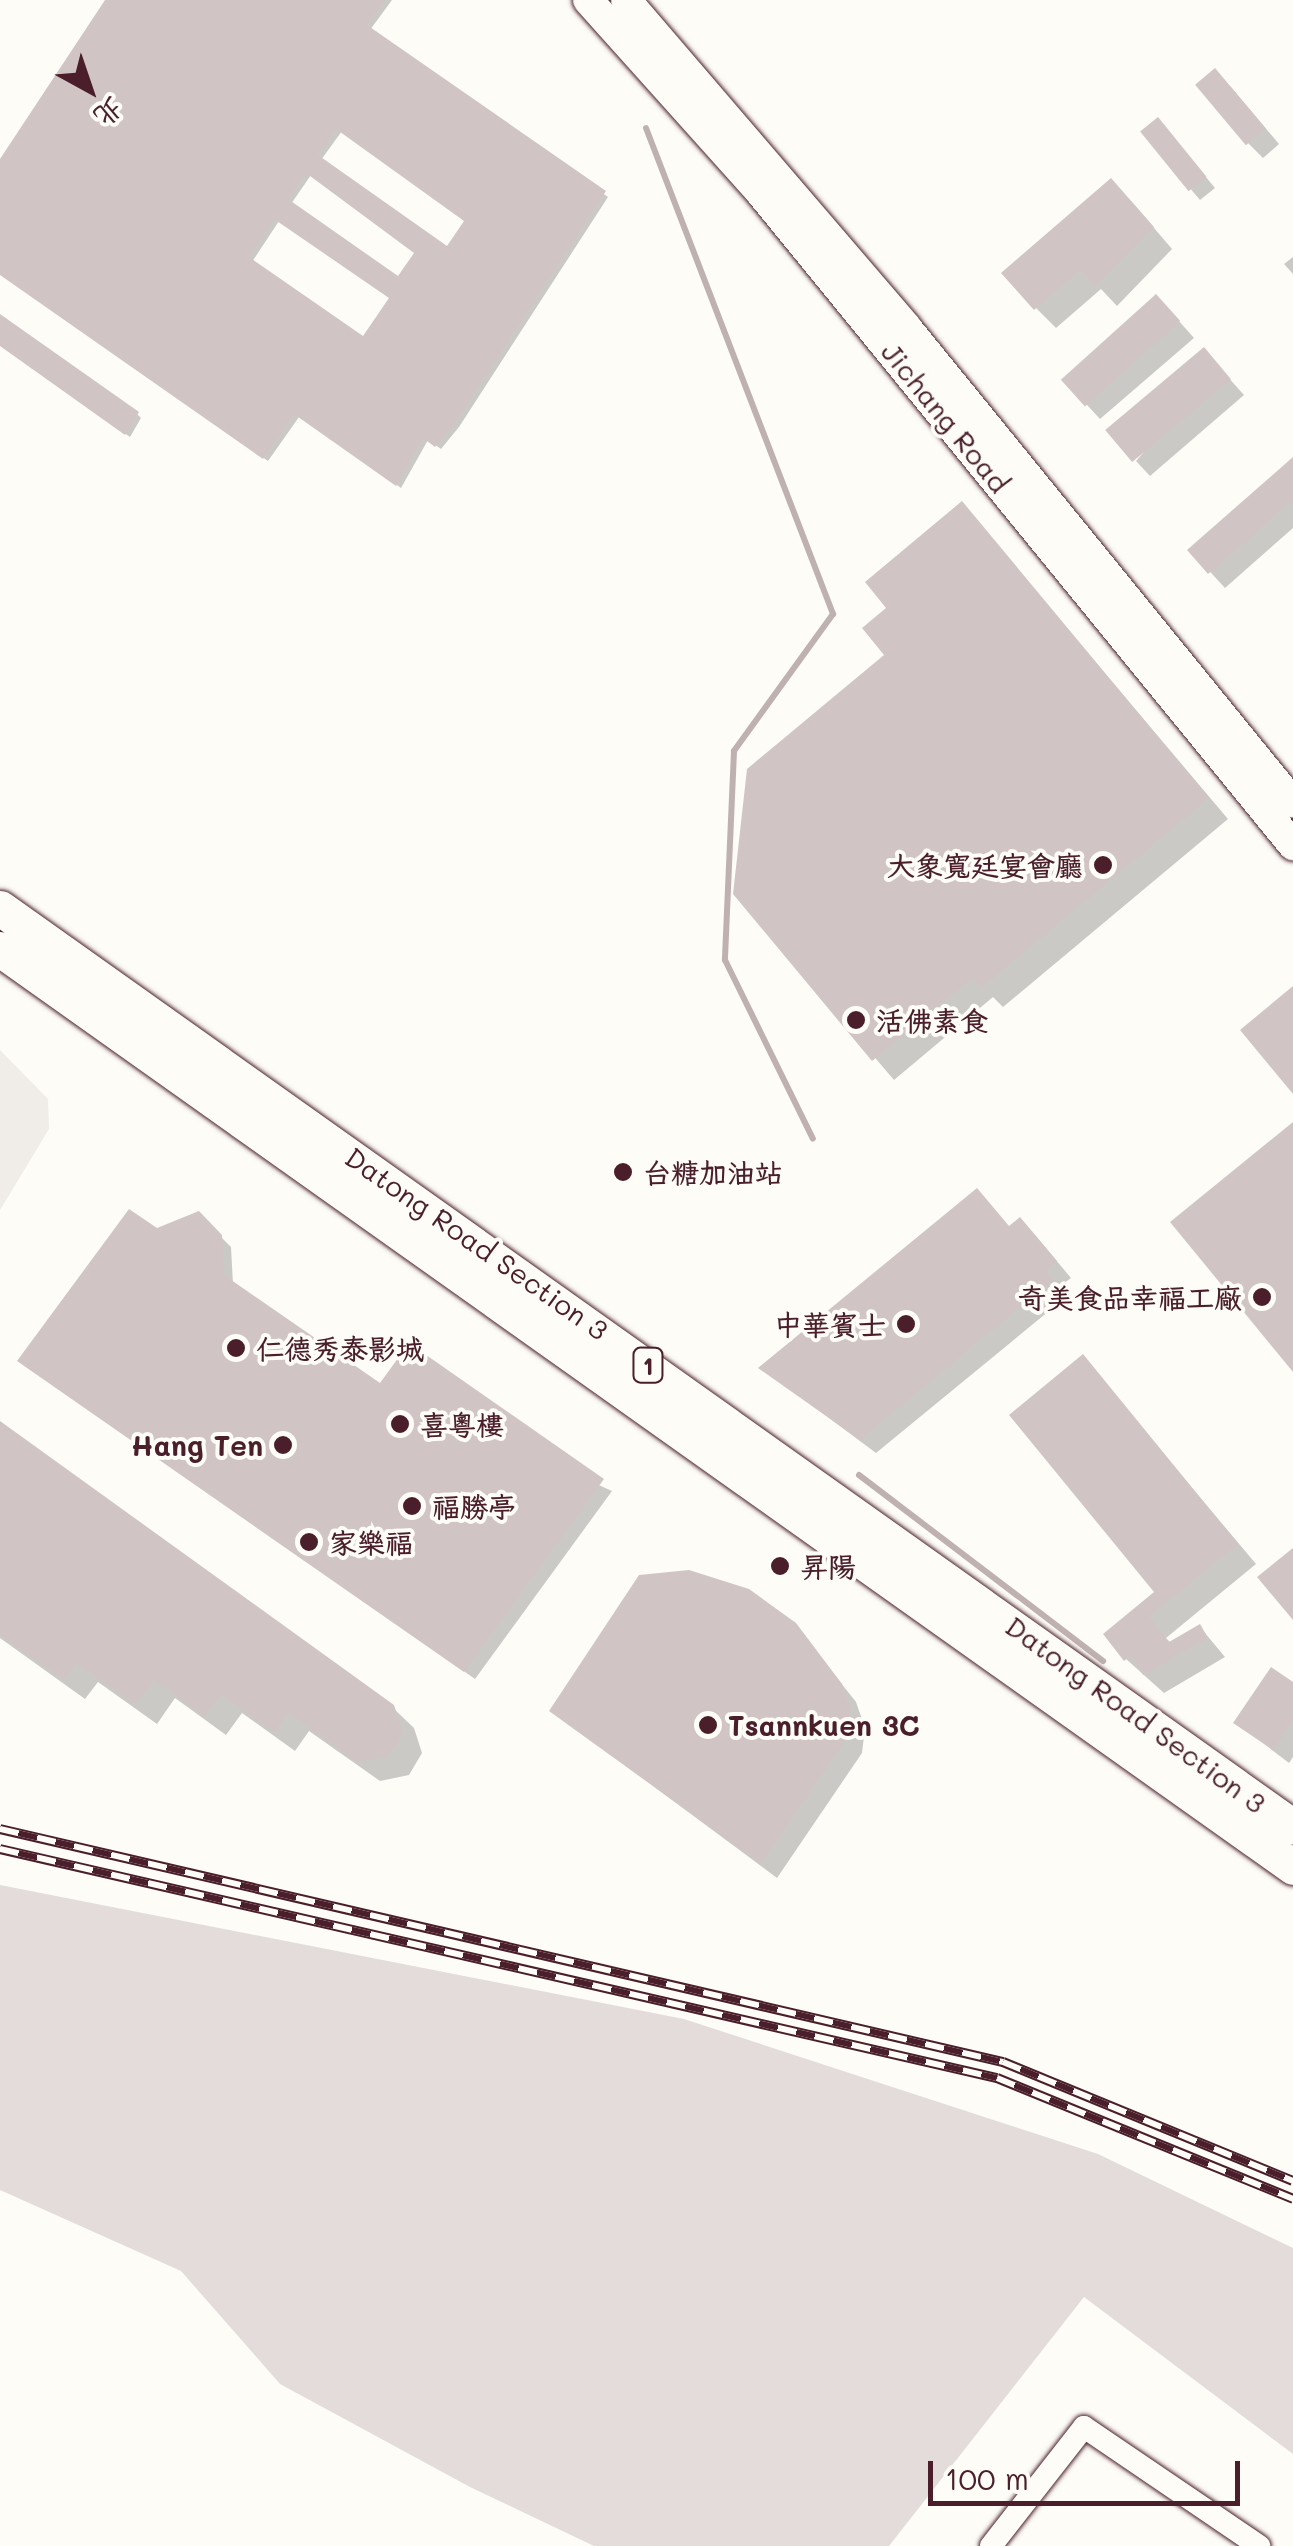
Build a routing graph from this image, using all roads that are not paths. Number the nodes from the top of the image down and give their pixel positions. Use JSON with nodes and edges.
{"nodes":[{"id":1,"x":588,"y":0,"type":"edge"},
{"id":2,"x":626,"y":0,"type":"edge"},
{"id":3,"x":1293,"y":803,"type":"edge"},
{"id":4,"x":1293,"y":844,"type":"edge"},
{"id":5,"x":0,"y":908,"type":"edge"},
{"id":6,"x":0,"y":949,"type":"edge"},
{"id":7,"x":1293,"y":1827,"type":"edge"},
{"id":8,"x":1293,"y":1868,"type":"edge"},
{"id":9,"x":991,"y":2546,"type":"edge"},
{"id":10,"x":1260,"y":2546,"type":"edge"}],
"edges":[{"from":1,"to":4,"type":"street","name":"Jichang Road"},
{"from":2,"to":3,"type":"street","name":"Jichang Road"},
{"from":5,"to":7,"type":"main road","name":"Datong Road Section 3","number":"1"},
{"from":6,"to":8,"type":"main road","name":"Datong Road Section 3","number":"1"},
{"from":9,"to":10,"type":"street"}]}
